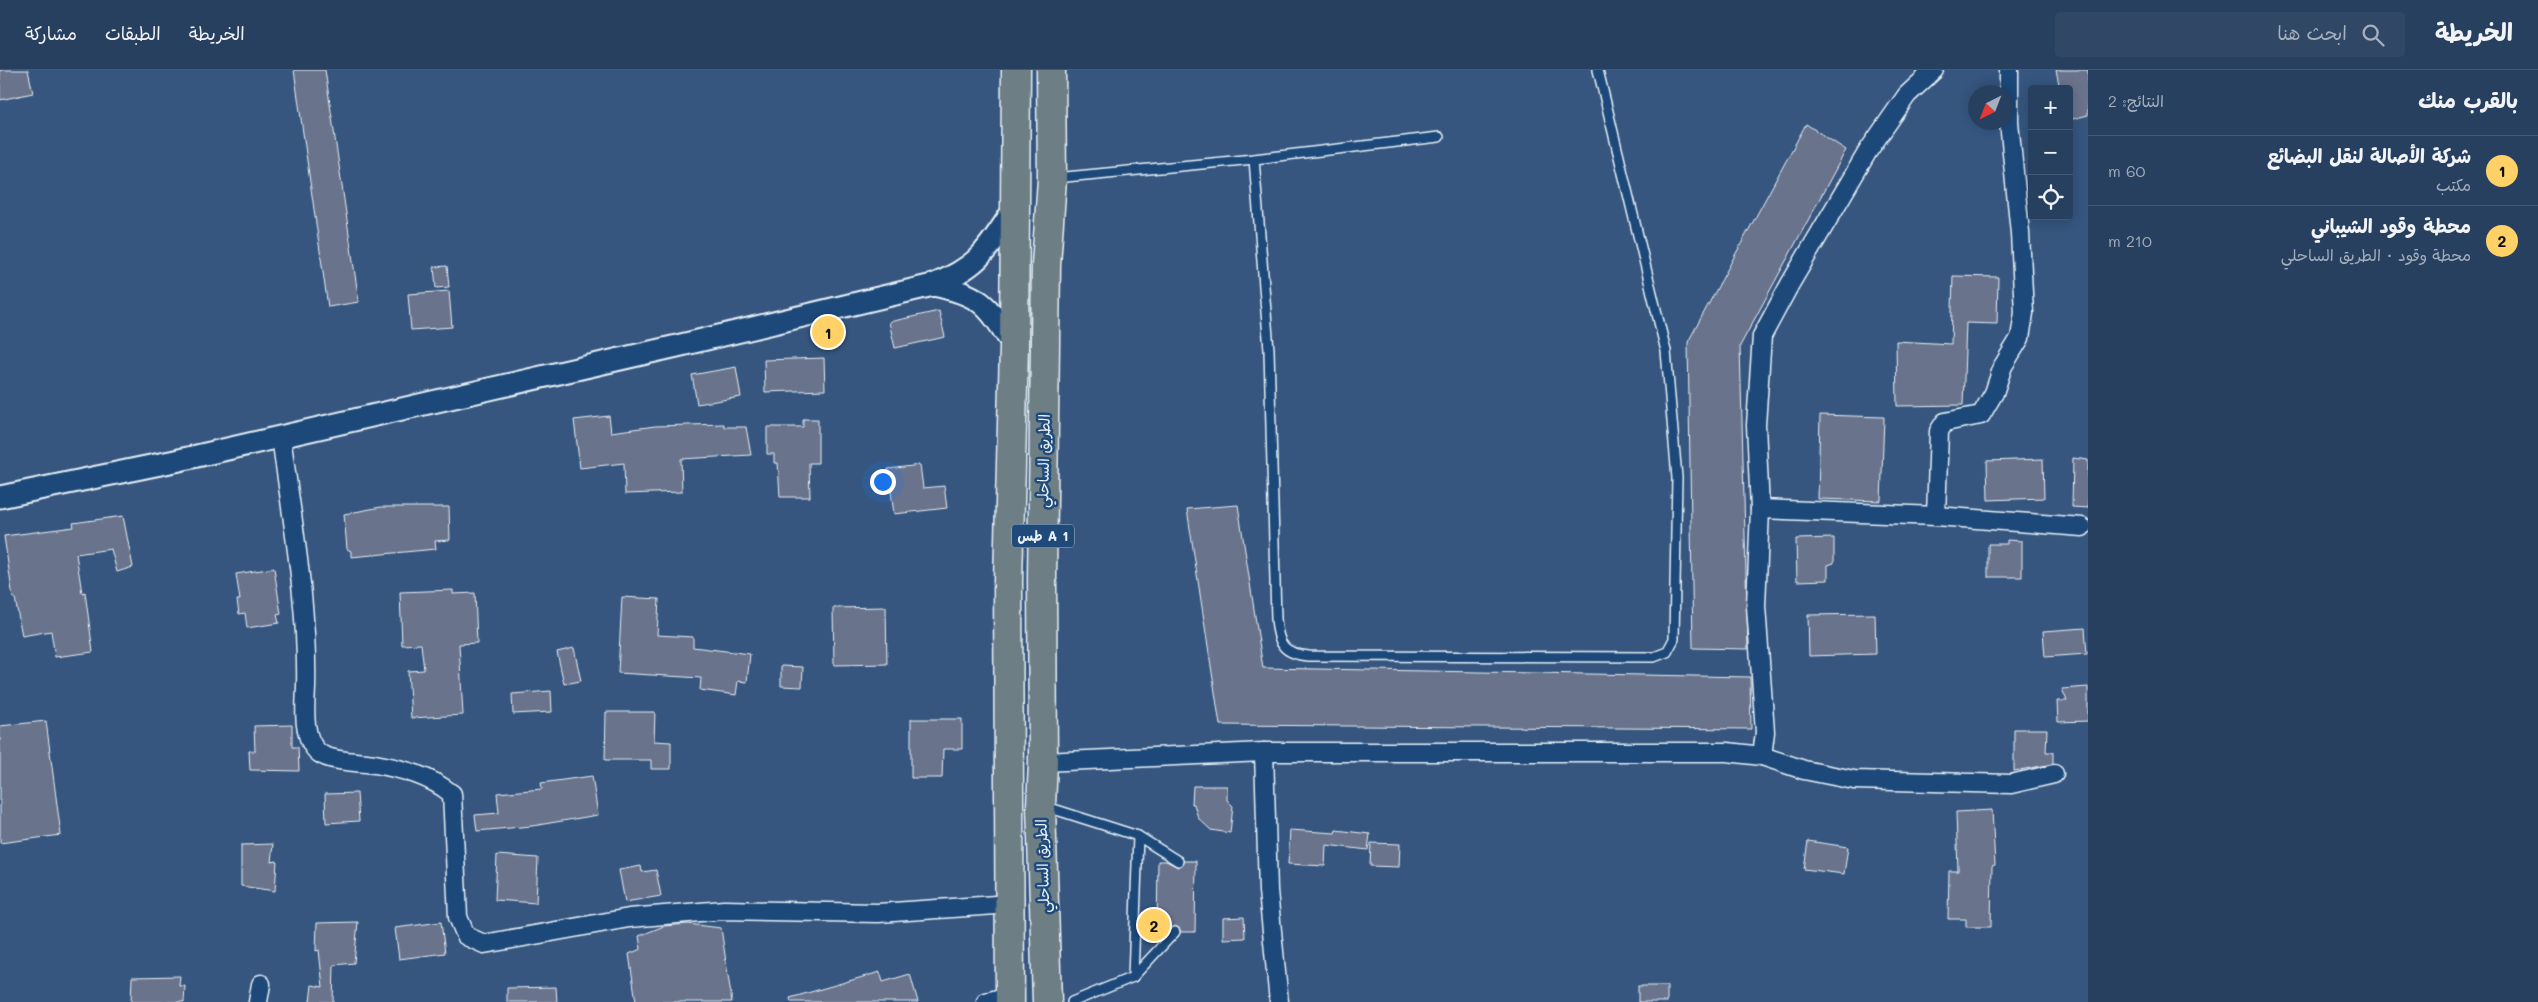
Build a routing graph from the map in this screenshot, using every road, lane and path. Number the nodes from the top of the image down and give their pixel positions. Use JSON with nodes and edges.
{"nodes":[{"id":1,"x":1016,"y":70,"type":"edge"},
{"id":2,"x":1051,"y":70,"type":"edge"},
{"id":3,"x":1598,"y":70,"type":"edge"},
{"id":4,"x":1934,"y":70,"type":"edge"},
{"id":5,"x":2009,"y":70,"type":"edge"},
{"id":6,"x":1439,"y":137,"type":"dead end"},
{"id":7,"x":1254,"y":159,"type":"junction"},
{"id":8,"x":1052,"y":179,"type":"junction"},
{"id":9,"x":1014,"y":210,"type":"junction"},
{"id":10,"x":933,"y":285,"type":"junction"},
{"id":11,"x":1014,"y":346,"type":"junction"},
{"id":12,"x":281,"y":436,"type":"junction"},
{"id":13,"x":0,"y":497,"type":"edge"},
{"id":14,"x":1760,"y":508,"type":"junction"},
{"id":15,"x":1936,"y":516,"type":"junction"},
{"id":16,"x":2082,"y":527,"type":"dead end"},
{"id":17,"x":1042,"y":579,"type":"junction"},
{"id":18,"x":1008,"y":581,"type":"junction"},
{"id":19,"x":1264,"y":752,"type":"junction"},
{"id":20,"x":1762,"y":756,"type":"junction"},
{"id":21,"x":1043,"y":762,"type":"junction"},
{"id":22,"x":2054,"y":774,"type":"dead end"},
{"id":23,"x":1041,"y":806,"type":"junction"},
{"id":24,"x":1138,"y":836,"type":"junction"},
{"id":25,"x":1178,"y":861,"type":"dead end"},
{"id":26,"x":1011,"y":904,"type":"junction"},
{"id":27,"x":1175,"y":932,"type":"dead end"},
{"id":28,"x":1133,"y":978,"type":"junction"},
{"id":29,"x":261,"y":984,"type":"dead end"},
{"id":30,"x":1002,"y":1000,"type":"edge"},
{"id":31,"x":258,"y":1002,"type":"edge"},
{"id":32,"x":1047,"y":1002,"type":"edge"},
{"id":33,"x":1072,"y":1002,"type":"edge"},
{"id":34,"x":1278,"y":1002,"type":"edge"}],
"edges":[{"from":1,"to":9,"type":"highway","name":"الطريق الساحلي","number":"طس A 1"},
{"from":2,"to":8,"type":"highway","name":"الطريق الساحلي","number":"طس A 1"},
{"from":3,"to":7,"type":"lane"},
{"from":4,"to":14,"type":"street"},
{"from":5,"to":15,"type":"street"},
{"from":6,"to":7,"type":"lane"},
{"from":7,"to":8,"type":"lane"},
{"from":8,"to":17,"type":"highway","name":"الطريق الساحلي","number":"طس A 1"},
{"from":9,"to":10,"type":"street"},
{"from":9,"to":11,"type":"highway","name":"الطريق الساحلي","number":"طس A 1"},
{"from":10,"to":11,"type":"street"},
{"from":10,"to":12,"type":"street"},
{"from":11,"to":18,"type":"highway","name":"الطريق الساحلي","number":"طس A 1"},
{"from":12,"to":13,"type":"street"},
{"from":12,"to":26,"type":"street"},
{"from":14,"to":15,"type":"street"},
{"from":14,"to":20,"type":"street"},
{"from":15,"to":16,"type":"street"},
{"from":17,"to":18,"type":"highway"},
{"from":17,"to":21,"type":"highway","name":"الطريق الساحلي","number":"طس A 1"},
{"from":18,"to":26,"type":"highway","name":"الطريق الساحلي","number":"طس A 1"},
{"from":19,"to":20,"type":"street"},
{"from":19,"to":21,"type":"street"},
{"from":19,"to":34,"type":"street"},
{"from":20,"to":22,"type":"street"},
{"from":21,"to":23,"type":"highway","name":"الطريق الساحلي","number":"طس A 1"},
{"from":23,"to":24,"type":"lane"},
{"from":23,"to":32,"type":"highway","name":"الطريق الساحلي","number":"طس A 1"},
{"from":24,"to":25,"type":"lane"},
{"from":24,"to":28,"type":"lane"},
{"from":26,"to":30,"type":"highway","name":"الطريق الساحلي","number":"طس A 1"},
{"from":27,"to":28,"type":"lane"},
{"from":28,"to":33,"type":"lane"},
{"from":29,"to":31,"type":"street"}]}
